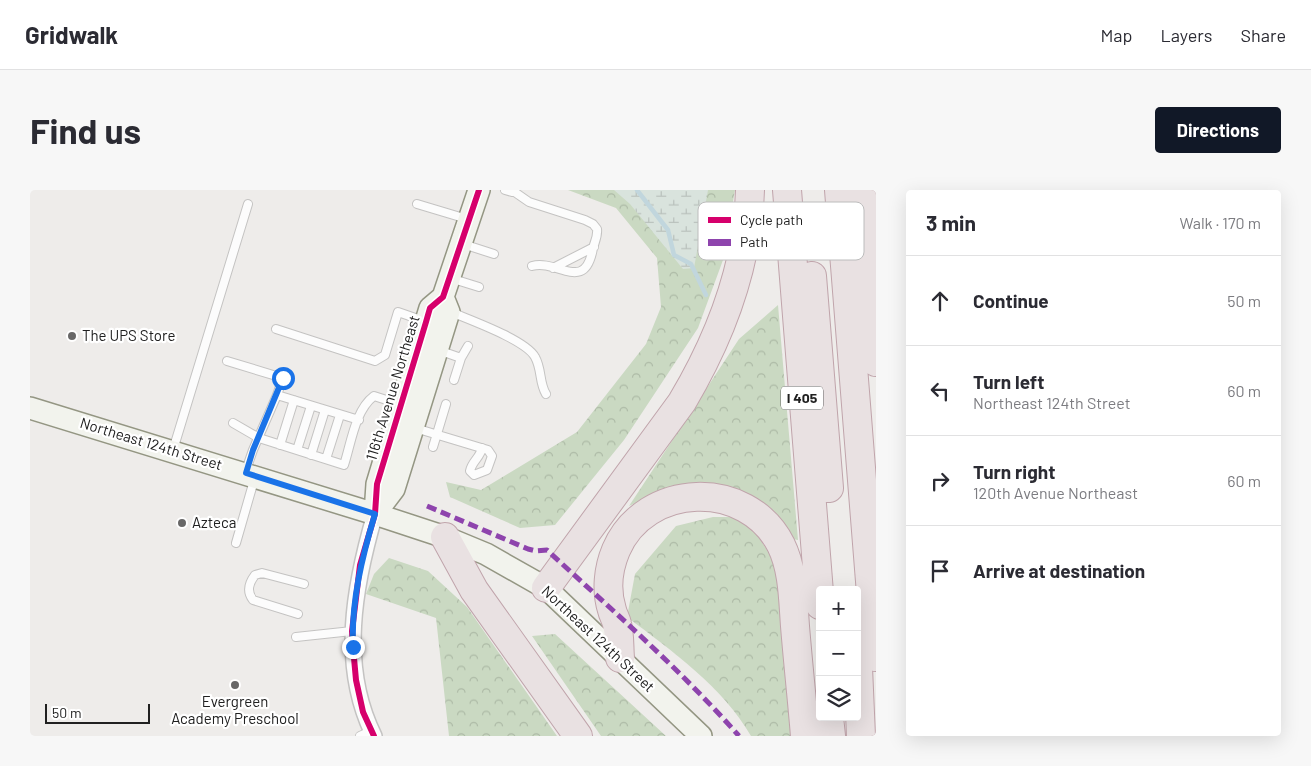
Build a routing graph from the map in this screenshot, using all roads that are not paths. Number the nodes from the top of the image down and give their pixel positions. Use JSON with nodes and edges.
{"nodes":[{"id":1,"x":479,"y":190,"type":"edge"},
{"id":2,"x":511,"y":192,"type":"edge"},
{"id":3,"x":248,"y":204,"type":"dead end"},
{"id":4,"x":417,"y":204,"type":"dead end"},
{"id":5,"x":864,"y":215,"type":"edge"},
{"id":6,"x":469,"y":220,"type":"junction"},
{"id":7,"x":461,"y":244,"type":"junction"},
{"id":8,"x":594,"y":248,"type":"junction"},
{"id":9,"x":494,"y":254,"type":"dead end"},
{"id":10,"x":741,"y":260,"type":"edge"},
{"id":11,"x":793,"y":260,"type":"edge"},
{"id":12,"x":811,"y":260,"type":"edge"},
{"id":13,"x":832,"y":260,"type":"edge"},
{"id":14,"x":845,"y":260,"type":"edge"},
{"id":15,"x":532,"y":266,"type":"dead end"},
{"id":16,"x":553,"y":268,"type":"junction"},
{"id":17,"x":479,"y":287,"type":"dead end"},
{"id":18,"x":447,"y":296,"type":"junction"},
{"id":19,"x":426,"y":322,"type":"junction"},
{"id":20,"x":276,"y":329,"type":"dead end"},
{"id":21,"x":468,"y":346,"type":"dead end"},
{"id":22,"x":437,"y":350,"type":"junction"},
{"id":23,"x":461,"y":358,"type":"junction"},
{"id":24,"x":227,"y":361,"type":"dead end"},
{"id":25,"x":876,"y":362,"type":"edge"},
{"id":26,"x":454,"y":380,"type":"dead end"},
{"id":27,"x":546,"y":394,"type":"dead end"},
{"id":28,"x":277,"y":395,"type":"junction"},
{"id":29,"x":294,"y":400,"type":"junction"},
{"id":30,"x":446,"y":404,"type":"dead end"},
{"id":31,"x":401,"y":405,"type":"junction"},
{"id":32,"x":311,"y":406,"type":"junction"},
{"id":33,"x":30,"y":408,"type":"edge"},
{"id":34,"x":325,"y":410,"type":"junction"},
{"id":35,"x":340,"y":415,"type":"junction"},
{"id":36,"x":359,"y":420,"type":"junction"},
{"id":37,"x":233,"y":423,"type":"dead end"},
{"id":38,"x":413,"y":427,"type":"junction"},
{"id":39,"x":436,"y":434,"type":"junction"},
{"id":40,"x":259,"y":438,"type":"junction"},
{"id":41,"x":280,"y":445,"type":"junction"},
{"id":42,"x":433,"y":446,"type":"dead end"},
{"id":43,"x":485,"y":449,"type":"dead end"},
{"id":44,"x":297,"y":450,"type":"junction"},
{"id":45,"x":172,"y":451,"type":"junction"},
{"id":46,"x":311,"y":455,"type":"junction"},
{"id":47,"x":326,"y":459,"type":"junction"},
{"id":48,"x":250,"y":475,"type":"junction"},
{"id":49,"x":375,"y":514,"type":"junction"},
{"id":50,"x":444,"y":537,"type":"junction"},
{"id":51,"x":236,"y":542,"type":"dead end"},
{"id":52,"x":304,"y":584,"type":"dead end"},
{"id":53,"x":818,"y":586,"type":"edge"},
{"id":54,"x":837,"y":586,"type":"edge"},
{"id":55,"x":855,"y":586,"type":"edge"},
{"id":56,"x":546,"y":588,"type":"junction"},
{"id":57,"x":298,"y":614,"type":"dead end"},
{"id":58,"x":352,"y":631,"type":"junction"},
{"id":59,"x":296,"y":637,"type":"dead end"},
{"id":60,"x":876,"y":657,"type":"edge"},
{"id":61,"x":620,"y":658,"type":"junction"},
{"id":62,"x":858,"y":676,"type":"edge"},
{"id":63,"x":829,"y":721,"type":"edge"},
{"id":64,"x":848,"y":721,"type":"edge"},
{"id":65,"x":368,"y":734,"type":"edge"},
{"id":66,"x":578,"y":736,"type":"edge"},
{"id":67,"x":701,"y":736,"type":"edge"},
{"id":68,"x":805,"y":736,"type":"edge"},
{"id":69,"x":831,"y":736,"type":"edge"},
{"id":70,"x":850,"y":736,"type":"edge"},
{"id":71,"x":861,"y":736,"type":"edge"}],
"edges":[{"from":1,"to":6,"type":"main road","name":"116th Avenue Northeast"},
{"from":2,"to":8,"type":"lane"},
{"from":3,"to":45,"type":"lane"},
{"from":4,"to":6,"type":"lane"},
{"from":5,"to":25,"type":"highway"},
{"from":6,"to":7,"type":"main road","name":"116th Avenue Northeast"},
{"from":7,"to":9,"type":"lane"},
{"from":7,"to":18,"type":"main road","name":"116th Avenue Northeast"},
{"from":8,"to":16,"type":"lane"},
{"from":8,"to":16,"type":"lane"},
{"from":10,"to":56,"type":"highway"},
{"from":11,"to":53,"type":"highway","number":"I 405"},
{"from":12,"to":54,"type":"highway","number":"I 405"},
{"from":13,"to":55,"type":"highway"},
{"from":14,"to":60,"type":"highway"},
{"from":15,"to":16,"type":"lane"},
{"from":17,"to":18,"type":"lane"},
{"from":18,"to":19,"type":"main road","name":"116th Avenue Northeast"},
{"from":18,"to":22,"type":"main road","name":"116th Avenue Northeast"},
{"from":18,"to":27,"type":"lane"},
{"from":19,"to":20,"type":"lane"},
{"from":19,"to":31,"type":"main road","name":"116th Avenue Northeast"},
{"from":21,"to":23,"type":"lane"},
{"from":22,"to":23,"type":"lane"},
{"from":22,"to":38,"type":"main road","name":"116th Avenue Northeast"},
{"from":23,"to":26,"type":"lane"},
{"from":24,"to":28,"type":"lane"},
{"from":28,"to":29,"type":"lane"},
{"from":28,"to":40,"type":"lane"},
{"from":29,"to":32,"type":"lane"},
{"from":29,"to":41,"type":"lane"},
{"from":30,"to":39,"type":"lane"},
{"from":31,"to":36,"type":"lane"},
{"from":31,"to":49,"type":"main road","name":"116th Avenue Northeast"},
{"from":32,"to":34,"type":"lane"},
{"from":32,"to":44,"type":"lane"},
{"from":33,"to":45,"type":"main road","name":"Northeast 124th Street"},
{"from":34,"to":35,"type":"lane"},
{"from":34,"to":46,"type":"lane"},
{"from":35,"to":36,"type":"lane"},
{"from":35,"to":47,"type":"lane"},
{"from":36,"to":47,"type":"lane"},
{"from":37,"to":40,"type":"lane"},
{"from":38,"to":39,"type":"lane"},
{"from":38,"to":49,"type":"main road","name":"116th Avenue Northeast"},
{"from":39,"to":42,"type":"lane"},
{"from":39,"to":43,"type":"lane"},
{"from":40,"to":41,"type":"lane"},
{"from":40,"to":48,"type":"lane"},
{"from":41,"to":44,"type":"lane"},
{"from":44,"to":46,"type":"lane"},
{"from":45,"to":48,"type":"main road","name":"Northeast 124th Street"},
{"from":46,"to":47,"type":"lane"},
{"from":48,"to":49,"type":"main road","name":"Northeast 124th Street"},
{"from":48,"to":51,"type":"lane"},
{"from":49,"to":50,"type":"main road","name":"Northeast 124th Street"},
{"from":49,"to":58,"type":"street"},
{"from":50,"to":56,"type":"main road","name":"Northeast 124th Street"},
{"from":50,"to":66,"type":"highway"},
{"from":52,"to":57,"type":"lane"},
{"from":56,"to":61,"type":"main road","name":"Northeast 124th Street"},
{"from":58,"to":59,"type":"lane"},
{"from":58,"to":65,"type":"street"},
{"from":61,"to":67,"type":"main road","name":"Northeast 124th Street"},
{"from":61,"to":68,"type":"highway"},
{"from":62,"to":71,"type":"highway"},
{"from":63,"to":69,"type":"highway"},
{"from":64,"to":70,"type":"highway"}]}
